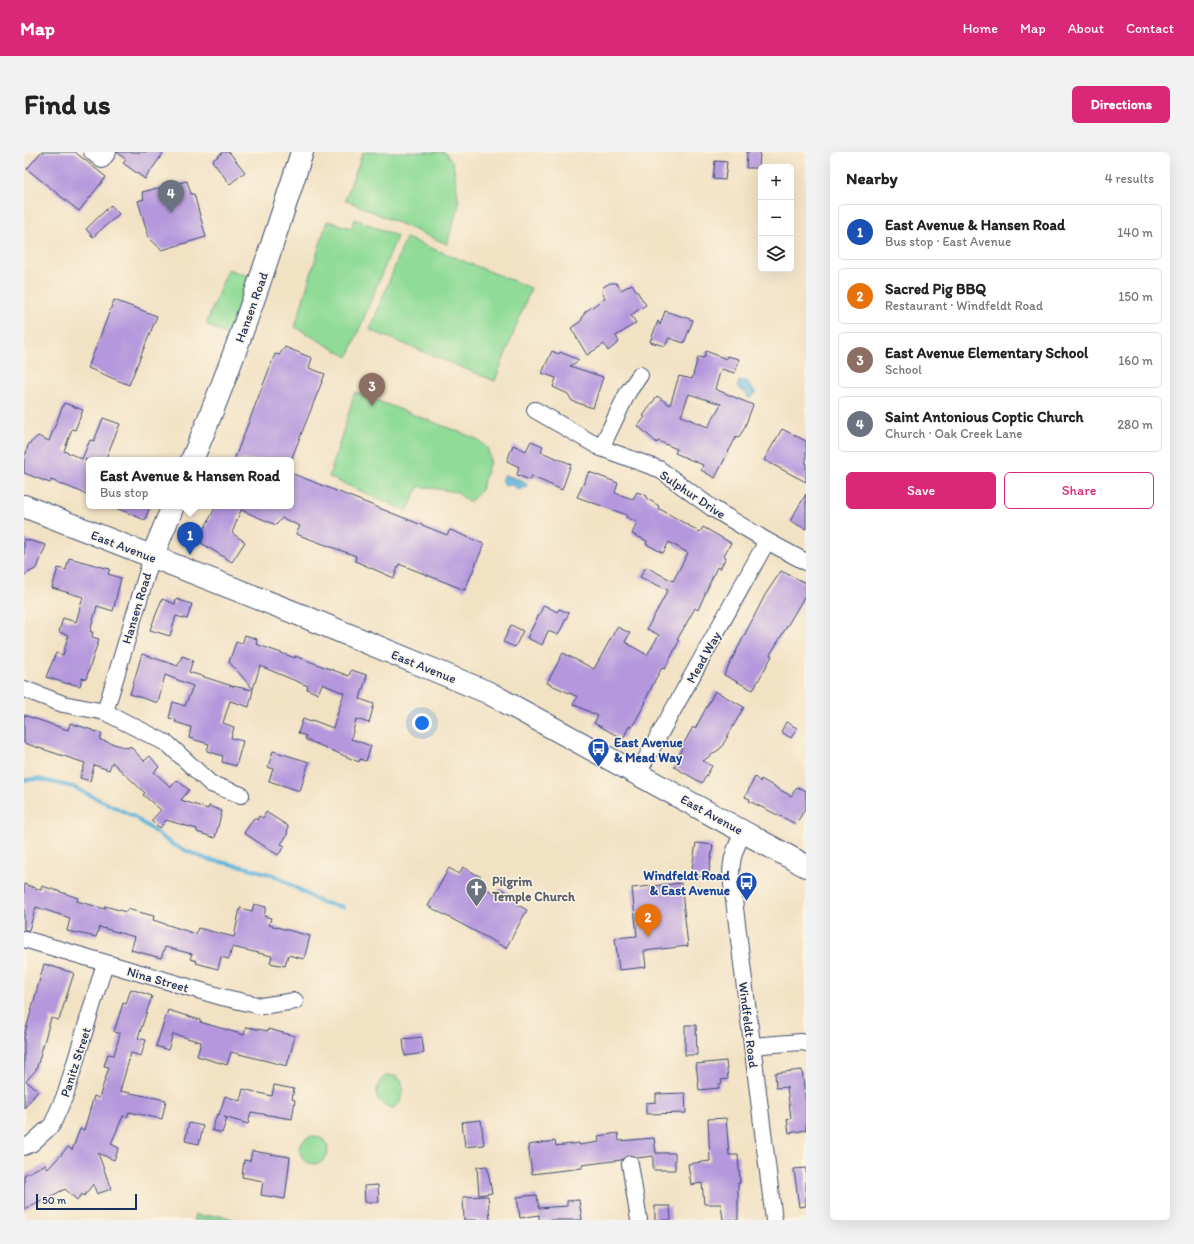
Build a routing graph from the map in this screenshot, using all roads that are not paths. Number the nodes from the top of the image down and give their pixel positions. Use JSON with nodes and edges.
{"nodes":[{"id":1,"x":92,"y":152,"type":"edge"},
{"id":2,"x":108,"y":152,"type":"edge"},
{"id":3,"x":302,"y":152,"type":"edge"},
{"id":4,"x":640,"y":375,"type":"dead end"},
{"id":5,"x":535,"y":410,"type":"dead end"},
{"id":6,"x":602,"y":448,"type":"junction"},
{"id":7,"x":193,"y":457,"type":"edge"},
{"id":8,"x":24,"y":506,"type":"edge"},
{"id":9,"x":172,"y":509,"type":"edge"},
{"id":10,"x":767,"y":541,"type":"junction"},
{"id":11,"x":152,"y":557,"type":"junction"},
{"id":12,"x":806,"y":562,"type":"edge"},
{"id":13,"x":24,"y":689,"type":"edge"},
{"id":14,"x":105,"y":712,"type":"junction"},
{"id":15,"x":638,"y":773,"type":"junction"},
{"id":16,"x":241,"y":795,"type":"dead end"},
{"id":17,"x":744,"y":832,"type":"junction"},
{"id":18,"x":806,"y":866,"type":"edge"},
{"id":19,"x":24,"y":939,"type":"edge"},
{"id":20,"x":105,"y":964,"type":"junction"},
{"id":21,"x":295,"y":1001,"type":"dead end"},
{"id":22,"x":806,"y":1043,"type":"edge"},
{"id":23,"x":752,"y":1046,"type":"junction"},
{"id":24,"x":24,"y":1147,"type":"edge"},
{"id":25,"x":630,"y":1164,"type":"dead end"},
{"id":26,"x":639,"y":1220,"type":"edge"},
{"id":27,"x":774,"y":1220,"type":"edge"}],
"edges":[{"from":1,"to":2,"type":"street"},
{"from":3,"to":7,"type":"street","name":"Hansen Road"},
{"from":4,"to":6,"type":"street"},
{"from":5,"to":6,"type":"street","name":"Sulphur Drive"},
{"from":6,"to":10,"type":"street","name":"Sulphur Drive"},
{"from":8,"to":11,"type":"street","name":"East Avenue"},
{"from":9,"to":11,"type":"street","name":"Hansen Road"},
{"from":10,"to":12,"type":"street","name":"Sulphur Drive"},
{"from":10,"to":15,"type":"street","name":"Mead Way"},
{"from":11,"to":14,"type":"street","name":"Hansen Road"},
{"from":11,"to":15,"type":"street","name":"East Avenue"},
{"from":13,"to":14,"type":"street"},
{"from":14,"to":16,"type":"street"},
{"from":15,"to":17,"type":"street","name":"East Avenue"},
{"from":17,"to":18,"type":"street","name":"East Avenue"},
{"from":17,"to":23,"type":"street","name":"Windfeldt Road"},
{"from":19,"to":20,"type":"street","name":"Nina Street"},
{"from":20,"to":21,"type":"street","name":"Nina Street"},
{"from":20,"to":24,"type":"street","name":"Panitz Street"},
{"from":22,"to":23,"type":"street"},
{"from":23,"to":27,"type":"street","name":"Windfeldt Road"},
{"from":25,"to":26,"type":"street"}]}
